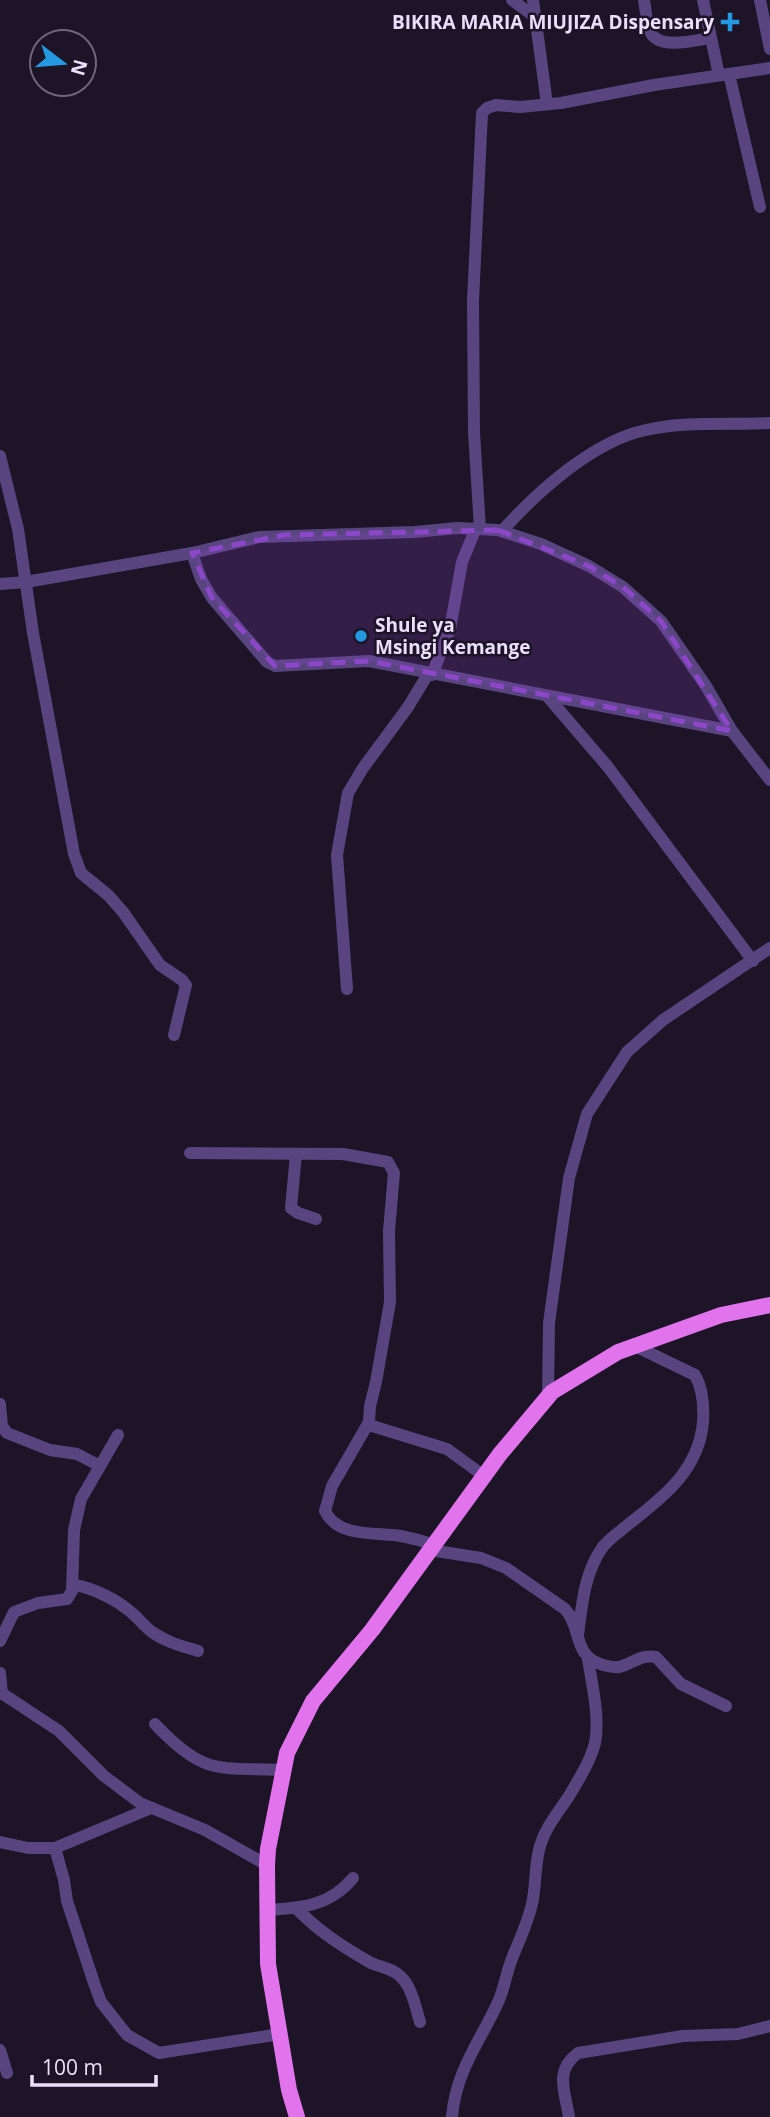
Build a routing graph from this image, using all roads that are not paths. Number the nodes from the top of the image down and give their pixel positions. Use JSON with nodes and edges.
{"nodes":[{"id":1,"x":512,"y":0,"type":"edge"},
{"id":2,"x":533,"y":0,"type":"edge"},
{"id":3,"x":644,"y":0,"type":"edge"},
{"id":4,"x":703,"y":0,"type":"edge"},
{"id":5,"x":760,"y":0,"type":"edge"},
{"id":6,"x":535,"y":17,"type":"junction"},
{"id":7,"x":710,"y":38,"type":"junction"},
{"id":8,"x":770,"y":49,"type":"edge"},
{"id":9,"x":770,"y":68,"type":"edge"},
{"id":10,"x":724,"y":75,"type":"junction"},
{"id":11,"x":547,"y":104,"type":"junction"},
{"id":12,"x":760,"y":206,"type":"dead end"},
{"id":13,"x":770,"y":423,"type":"edge"},
{"id":14,"x":0,"y":456,"type":"edge"},
{"id":15,"x":478,"y":529,"type":"junction"},
{"id":16,"x":502,"y":531,"type":"junction"},
{"id":17,"x":192,"y":552,"type":"junction"},
{"id":18,"x":26,"y":582,"type":"junction"},
{"id":19,"x":0,"y":584,"type":"edge"},
{"id":20,"x":430,"y":675,"type":"junction"},
{"id":21,"x":548,"y":697,"type":"junction"},
{"id":22,"x":732,"y":732,"type":"junction"},
{"id":23,"x":770,"y":780,"type":"edge"},
{"id":24,"x":770,"y":947,"type":"edge"},
{"id":25,"x":753,"y":961,"type":"junction"},
{"id":26,"x":347,"y":989,"type":"dead end"},
{"id":27,"x":174,"y":1035,"type":"dead end"},
{"id":28,"x":190,"y":1153,"type":"dead end"},
{"id":29,"x":296,"y":1154,"type":"junction"},
{"id":30,"x":316,"y":1219,"type":"dead end"},
{"id":31,"x":770,"y":1305,"type":"edge"},
{"id":32,"x":635,"y":1346,"type":"junction"},
{"id":33,"x":548,"y":1397,"type":"junction"},
{"id":34,"x":0,"y":1404,"type":"edge"},
{"id":35,"x":369,"y":1423,"type":"junction"},
{"id":36,"x":118,"y":1435,"type":"dead end"},
{"id":37,"x":100,"y":1466,"type":"junction"},
{"id":38,"x":484,"y":1476,"type":"junction"},
{"id":39,"x":432,"y":1548,"type":"junction"},
{"id":40,"x":74,"y":1585,"type":"junction"},
{"id":41,"x":578,"y":1635,"type":"junction"},
{"id":42,"x":0,"y":1641,"type":"edge"},
{"id":43,"x":198,"y":1651,"type":"dead end"},
{"id":44,"x":588,"y":1658,"type":"junction"},
{"id":45,"x":0,"y":1673,"type":"edge"},
{"id":46,"x":1,"y":1693,"type":"edge"},
{"id":47,"x":726,"y":1706,"type":"dead end"},
{"id":48,"x":155,"y":1724,"type":"dead end"},
{"id":49,"x":285,"y":1770,"type":"junction"},
{"id":50,"x":151,"y":1808,"type":"junction"},
{"id":51,"x":0,"y":1842,"type":"edge"},
{"id":52,"x":55,"y":1848,"type":"junction"},
{"id":53,"x":267,"y":1865,"type":"junction"},
{"id":54,"x":353,"y":1878,"type":"dead end"},
{"id":55,"x":296,"y":1908,"type":"junction"},
{"id":56,"x":267,"y":1910,"type":"junction"},
{"id":57,"x":421,"y":2022,"type":"dead end"},
{"id":58,"x":770,"y":2026,"type":"edge"},
{"id":59,"x":280,"y":2034,"type":"junction"},
{"id":60,"x":0,"y":2050,"type":"edge"},
{"id":61,"x":7,"y":2073,"type":"dead end"},
{"id":62,"x":297,"y":2117,"type":"edge"},
{"id":63,"x":452,"y":2117,"type":"edge"},
{"id":64,"x":569,"y":2117,"type":"edge"}],
"edges":[{"from":1,"to":6,"type":"street"},
{"from":2,"to":6,"type":"street"},
{"from":3,"to":7,"type":"street"},
{"from":4,"to":7,"type":"street"},
{"from":5,"to":8,"type":"street"},
{"from":6,"to":11,"type":"street"},
{"from":7,"to":10,"type":"street"},
{"from":9,"to":10,"type":"street"},
{"from":10,"to":11,"type":"street"},
{"from":10,"to":12,"type":"street"},
{"from":11,"to":15,"type":"street"},
{"from":13,"to":16,"type":"street"},
{"from":14,"to":18,"type":"street"},
{"from":15,"to":16,"type":"street"},
{"from":15,"to":17,"type":"street"},
{"from":15,"to":20,"type":"street"},
{"from":16,"to":22,"type":"street"},
{"from":17,"to":18,"type":"street"},
{"from":17,"to":20,"type":"street"},
{"from":18,"to":19,"type":"street"},
{"from":18,"to":27,"type":"street"},
{"from":20,"to":21,"type":"street"},
{"from":20,"to":26,"type":"street"},
{"from":21,"to":22,"type":"street"},
{"from":21,"to":25,"type":"street"},
{"from":22,"to":23,"type":"street"},
{"from":24,"to":25,"type":"street"},
{"from":25,"to":33,"type":"street"},
{"from":28,"to":29,"type":"street"},
{"from":29,"to":30,"type":"street"},
{"from":29,"to":35,"type":"street"},
{"from":31,"to":32,"type":"main road"},
{"from":32,"to":33,"type":"main road"},
{"from":32,"to":41,"type":"street"},
{"from":33,"to":38,"type":"main road"},
{"from":34,"to":37,"type":"street"},
{"from":35,"to":38,"type":"street"},
{"from":35,"to":39,"type":"street"},
{"from":36,"to":37,"type":"street"},
{"from":37,"to":40,"type":"street"},
{"from":38,"to":39,"type":"main road"},
{"from":39,"to":41,"type":"street"},
{"from":39,"to":49,"type":"main road"},
{"from":40,"to":42,"type":"street"},
{"from":40,"to":43,"type":"street"},
{"from":41,"to":44,"type":"street"},
{"from":44,"to":47,"type":"street"},
{"from":44,"to":63,"type":"street"},
{"from":45,"to":46,"type":"street"},
{"from":46,"to":50,"type":"street"},
{"from":48,"to":49,"type":"street"},
{"from":49,"to":53,"type":"main road"},
{"from":50,"to":52,"type":"street"},
{"from":50,"to":53,"type":"street"},
{"from":51,"to":52,"type":"street"},
{"from":52,"to":59,"type":"street"},
{"from":53,"to":56,"type":"main road"},
{"from":54,"to":55,"type":"street"},
{"from":55,"to":56,"type":"street"},
{"from":55,"to":57,"type":"street"},
{"from":56,"to":59,"type":"main road"},
{"from":58,"to":64,"type":"street"},
{"from":59,"to":62,"type":"main road"},
{"from":60,"to":61,"type":"street"}]}
